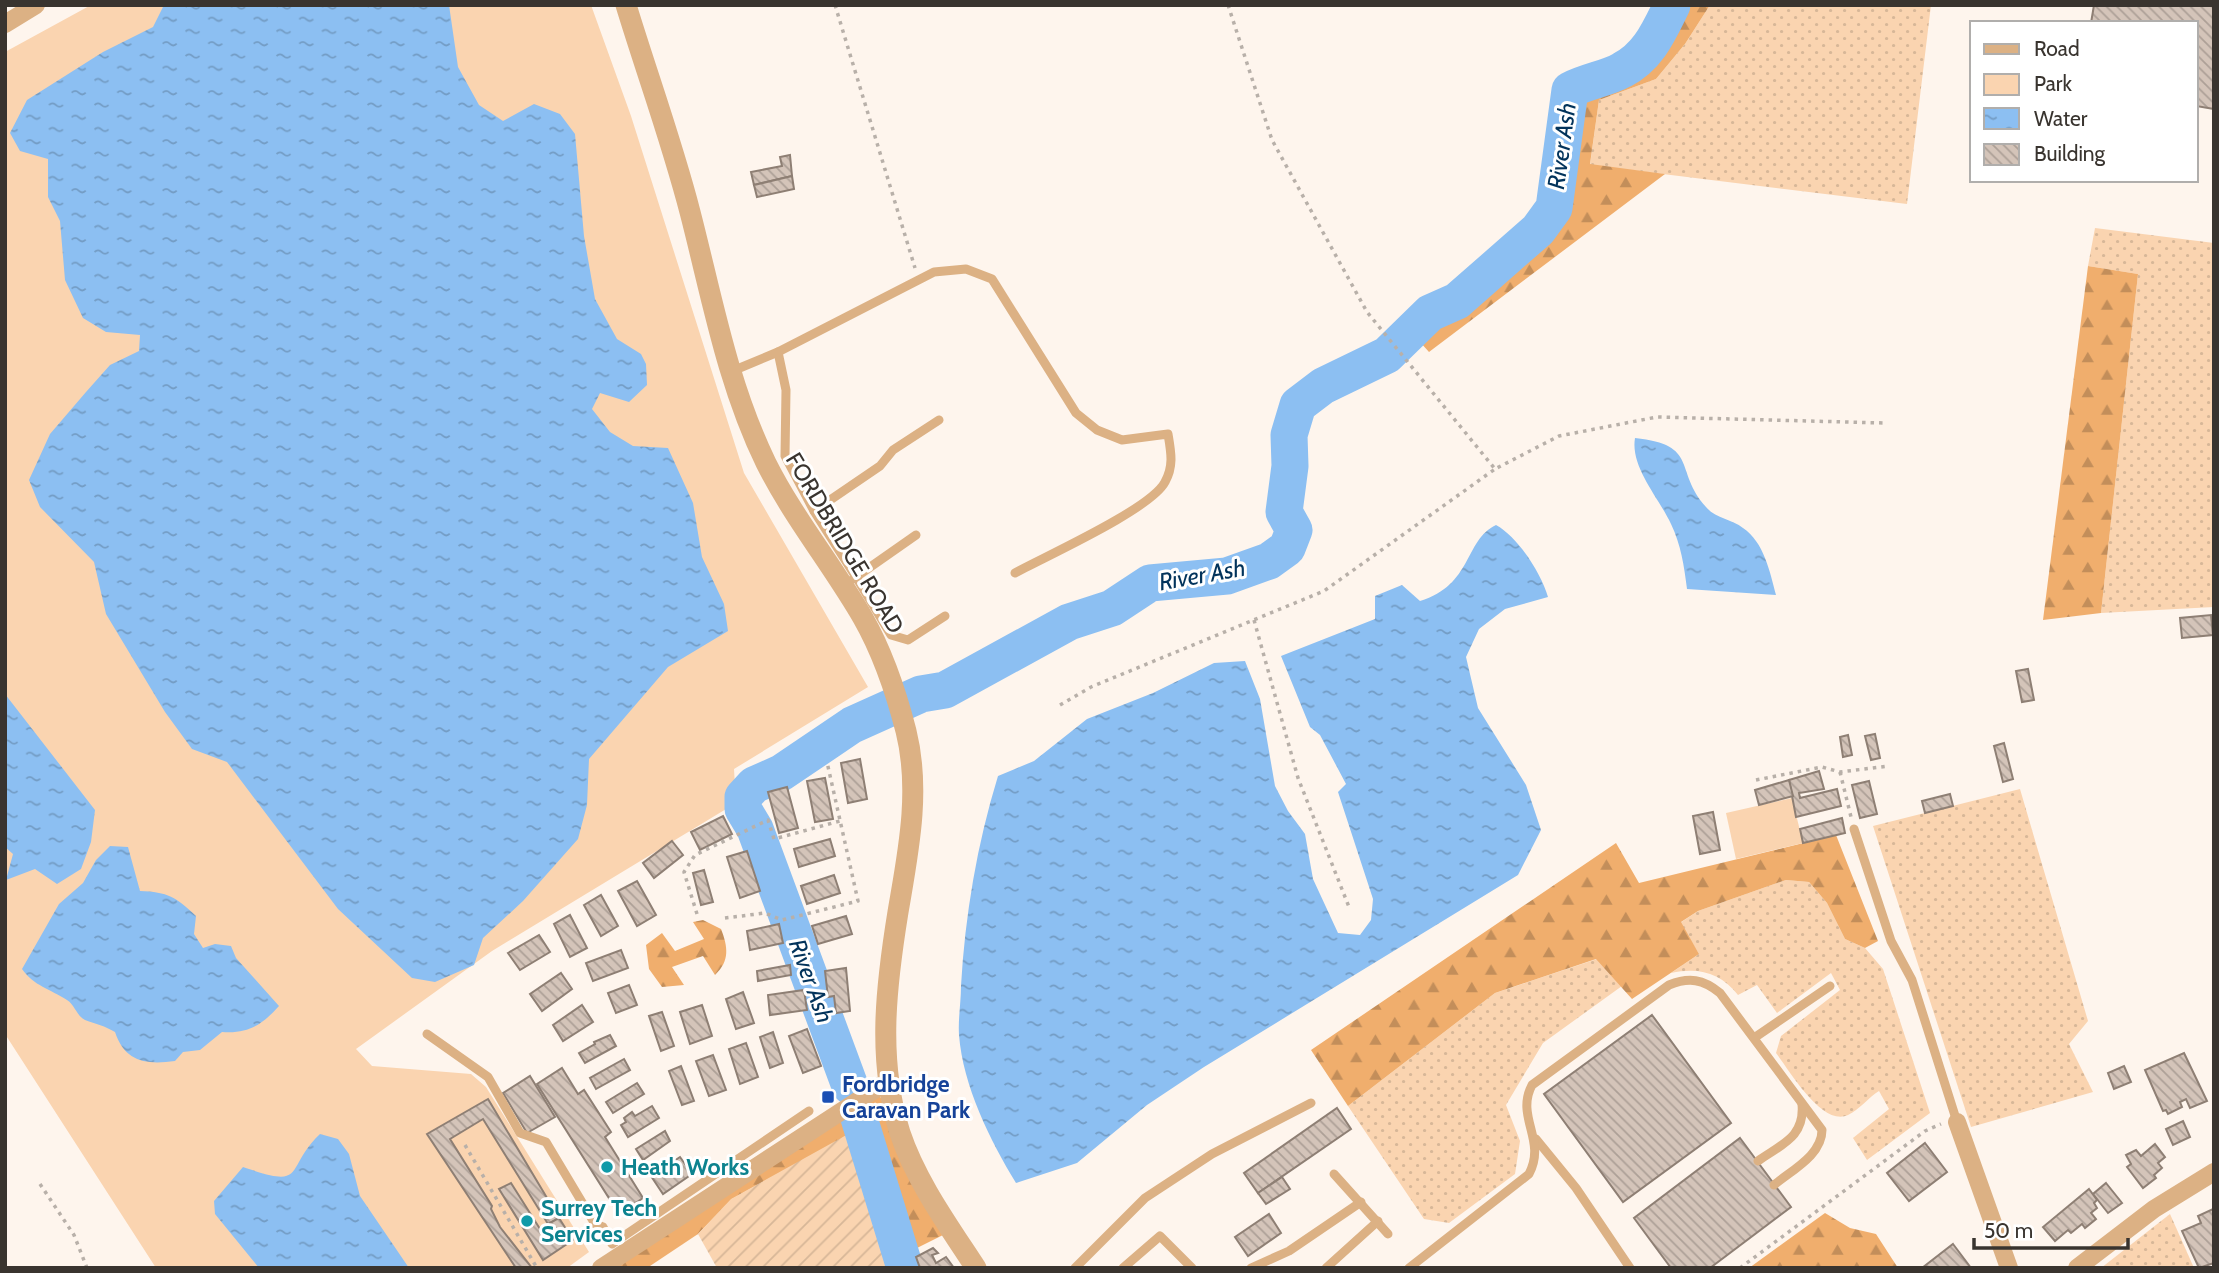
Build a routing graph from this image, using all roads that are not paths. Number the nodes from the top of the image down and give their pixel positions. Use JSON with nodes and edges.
{"nodes":[{"id":1,"x":36,"y":5,"type":"edge"},
{"id":2,"x":626,"y":5,"type":"edge"},
{"id":3,"x":5,"y":24,"type":"edge"},
{"id":4,"x":778,"y":352,"type":"junction"},
{"id":5,"x":728,"y":373,"type":"junction"},
{"id":6,"x":939,"y":420,"type":"dead end"},
{"id":7,"x":814,"y":511,"type":"junction"},
{"id":8,"x":916,"y":534,"type":"dead end"},
{"id":9,"x":1015,"y":573,"type":"dead end"},
{"id":10,"x":849,"y":582,"type":"junction"},
{"id":11,"x":945,"y":616,"type":"dead end"},
{"id":12,"x":1854,"y":830,"type":"road end"},
{"id":13,"x":1830,"y":986,"type":"dead end"},
{"id":14,"x":427,"y":1034,"type":"dead end"},
{"id":15,"x":1754,"y":1038,"type":"junction"},
{"id":16,"x":888,"y":1081,"type":"junction"},
{"id":17,"x":1311,"y":1103,"type":"dead end"},
{"id":18,"x":1802,"y":1103,"type":"junction"},
{"id":19,"x":809,"y":1111,"type":"dead end"},
{"id":20,"x":1957,"y":1122,"type":"joint"},
{"id":21,"x":1535,"y":1138,"type":"junction"},
{"id":22,"x":1758,"y":1161,"type":"dead end"},
{"id":23,"x":2214,"y":1172,"type":"edge"},
{"id":24,"x":1334,"y":1174,"type":"dead end"},
{"id":25,"x":1774,"y":1185,"type":"dead end"},
{"id":26,"x":1361,"y":1202,"type":"junction"},
{"id":27,"x":1378,"y":1221,"type":"junction"},
{"id":28,"x":1388,"y":1234,"type":"dead end"},
{"id":29,"x":601,"y":1268,"type":"edge"},
{"id":30,"x":976,"y":1268,"type":"edge"},
{"id":31,"x":1075,"y":1268,"type":"edge"},
{"id":32,"x":1123,"y":1268,"type":"edge"},
{"id":33,"x":1192,"y":1268,"type":"edge"},
{"id":34,"x":1251,"y":1268,"type":"edge"},
{"id":35,"x":1326,"y":1268,"type":"edge"},
{"id":36,"x":1409,"y":1268,"type":"edge"},
{"id":37,"x":1630,"y":1268,"type":"edge"},
{"id":38,"x":2009,"y":1268,"type":"edge"},
{"id":39,"x":2077,"y":1268,"type":"edge"}],
"edges":[{"from":1,"to":3,"type":"street"},
{"from":2,"to":5,"type":"street","name":"FORDBRIDGE ROAD"},
{"from":4,"to":5,"type":"lane"},
{"from":4,"to":7,"type":"lane"},
{"from":4,"to":9,"type":"lane"},
{"from":5,"to":10,"type":"street","name":"FORDBRIDGE ROAD"},
{"from":6,"to":7,"type":"lane"},
{"from":7,"to":10,"type":"lane"},
{"from":8,"to":10,"type":"lane"},
{"from":10,"to":11,"type":"lane"},
{"from":10,"to":16,"type":"street","name":"FORDBRIDGE ROAD"},
{"from":12,"to":20,"type":"lane"},
{"from":13,"to":15,"type":"lane"},
{"from":14,"to":19,"type":"lane"},
{"from":15,"to":18,"type":"lane"},
{"from":15,"to":21,"type":"lane"},
{"from":16,"to":29,"type":"street"},
{"from":16,"to":30,"type":"street","name":"FORDBRIDGE ROAD"},
{"from":17,"to":31,"type":"lane"},
{"from":18,"to":22,"type":"lane"},
{"from":18,"to":25,"type":"lane"},
{"from":20,"to":38,"type":"street"},
{"from":21,"to":36,"type":"lane"},
{"from":21,"to":37,"type":"lane"},
{"from":23,"to":39,"type":"street"},
{"from":24,"to":26,"type":"lane"},
{"from":26,"to":27,"type":"lane"},
{"from":26,"to":34,"type":"lane"},
{"from":27,"to":28,"type":"lane"},
{"from":27,"to":35,"type":"lane"},
{"from":32,"to":33,"type":"lane"}]}
